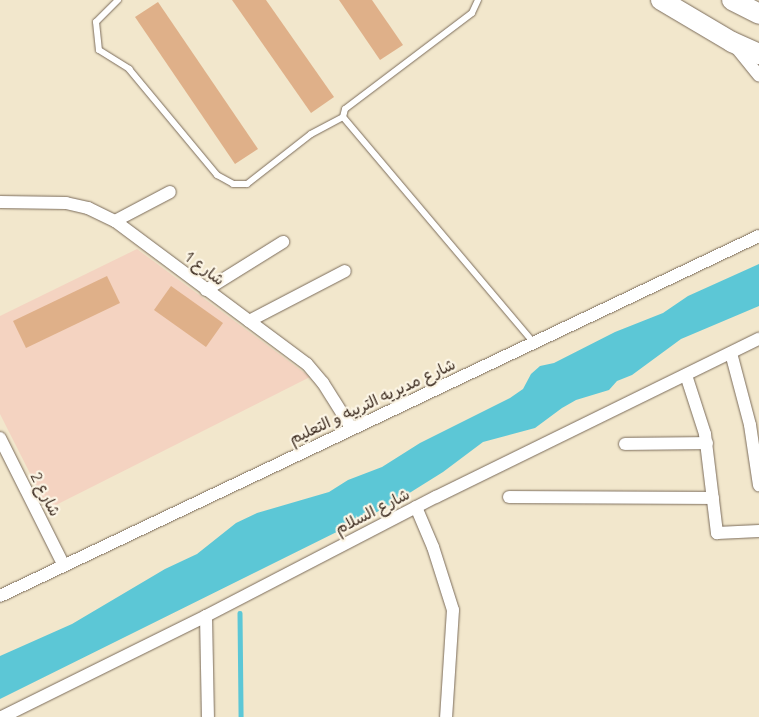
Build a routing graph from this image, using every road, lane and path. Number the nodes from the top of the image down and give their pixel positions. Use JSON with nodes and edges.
{"nodes":[{"id":1,"x":118,"y":0,"type":"edge"},
{"id":2,"x":478,"y":0,"type":"edge"},
{"id":3,"x":661,"y":0,"type":"edge"},
{"id":4,"x":732,"y":0,"type":"edge"},
{"id":5,"x":759,"y":14,"type":"edge"},
{"id":6,"x":732,"y":42,"type":"junction"},
{"id":7,"x":759,"y":54,"type":"edge"},
{"id":8,"x":759,"y":76,"type":"edge"},
{"id":9,"x":343,"y":117,"type":"junction"},
{"id":10,"x":170,"y":192,"type":"dead end"},
{"id":11,"x":0,"y":202,"type":"edge"},
{"id":12,"x":115,"y":221,"type":"junction"},
{"id":13,"x":759,"y":236,"type":"edge"},
{"id":14,"x":283,"y":242,"type":"dead end"},
{"id":15,"x":345,"y":270,"type":"dead end"},
{"id":16,"x":206,"y":290,"type":"junction"},
{"id":17,"x":249,"y":321,"type":"junction"},
{"id":18,"x":759,"y":339,"type":"edge"},
{"id":19,"x":534,"y":343,"type":"junction"},
{"id":20,"x":731,"y":353,"type":"junction"},
{"id":21,"x":686,"y":375,"type":"junction"},
{"id":22,"x":755,"y":424,"type":"edge"},
{"id":23,"x":352,"y":429,"type":"junction"},
{"id":24,"x":0,"y":438,"type":"edge"},
{"id":25,"x":707,"y":443,"type":"junction"},
{"id":26,"x":624,"y":444,"type":"dead end"},
{"id":27,"x":6,"y":463,"type":"edge"},
{"id":28,"x":759,"y":481,"type":"edge"},
{"id":29,"x":509,"y":497,"type":"dead end"},
{"id":30,"x":713,"y":498,"type":"junction"},
{"id":31,"x":416,"y":507,"type":"junction"},
{"id":32,"x":759,"y":531,"type":"edge"},
{"id":33,"x":63,"y":564,"type":"junction"},
{"id":34,"x":0,"y":596,"type":"edge"},
{"id":35,"x":206,"y":616,"type":"junction"},
{"id":36,"x":2,"y":717,"type":"edge"},
{"id":37,"x":208,"y":717,"type":"edge"},
{"id":38,"x":446,"y":717,"type":"edge"}],
"edges":[{"from":1,"to":9,"type":"lane"},
{"from":2,"to":9,"type":"lane"},
{"from":3,"to":6,"type":"main road"},
{"from":4,"to":5,"type":"main road"},
{"from":6,"to":7,"type":"main road"},
{"from":6,"to":8,"type":"street"},
{"from":9,"to":19,"type":"lane"},
{"from":10,"to":12,"type":"street"},
{"from":11,"to":12,"type":"street","name":"شارع 1"},
{"from":12,"to":16,"type":"street","name":"شارع 1"},
{"from":13,"to":19,"type":"street","name":"شارع مديريه التربيه و التعليم"},
{"from":14,"to":16,"type":"street"},
{"from":15,"to":17,"type":"street"},
{"from":16,"to":17,"type":"street","name":"شارع 1"},
{"from":17,"to":23,"type":"street","name":"شارع 1"},
{"from":18,"to":20,"type":"street","name":"شارع السلام"},
{"from":19,"to":23,"type":"street","name":"شارع مديريه التربيه و التعليم"},
{"from":20,"to":21,"type":"street","name":"شارع السلام"},
{"from":20,"to":22,"type":"street"},
{"from":21,"to":25,"type":"street"},
{"from":21,"to":31,"type":"street","name":"شارع السلام"},
{"from":22,"to":28,"type":"street"},
{"from":23,"to":33,"type":"street","name":"شارع مديريه التربيه و التعليم"},
{"from":24,"to":27,"type":"street","name":"شارع 2"},
{"from":25,"to":26,"type":"street"},
{"from":25,"to":30,"type":"street"},
{"from":27,"to":33,"type":"street","name":"شارع 2"},
{"from":29,"to":30,"type":"street"},
{"from":30,"to":32,"type":"street"},
{"from":31,"to":35,"type":"street","name":"شارع السلام"},
{"from":31,"to":38,"type":"street"},
{"from":33,"to":34,"type":"street","name":"شارع مديريه التربيه و التعليم"},
{"from":35,"to":36,"type":"street","name":"شارع السلام"},
{"from":35,"to":37,"type":"street"}]}
